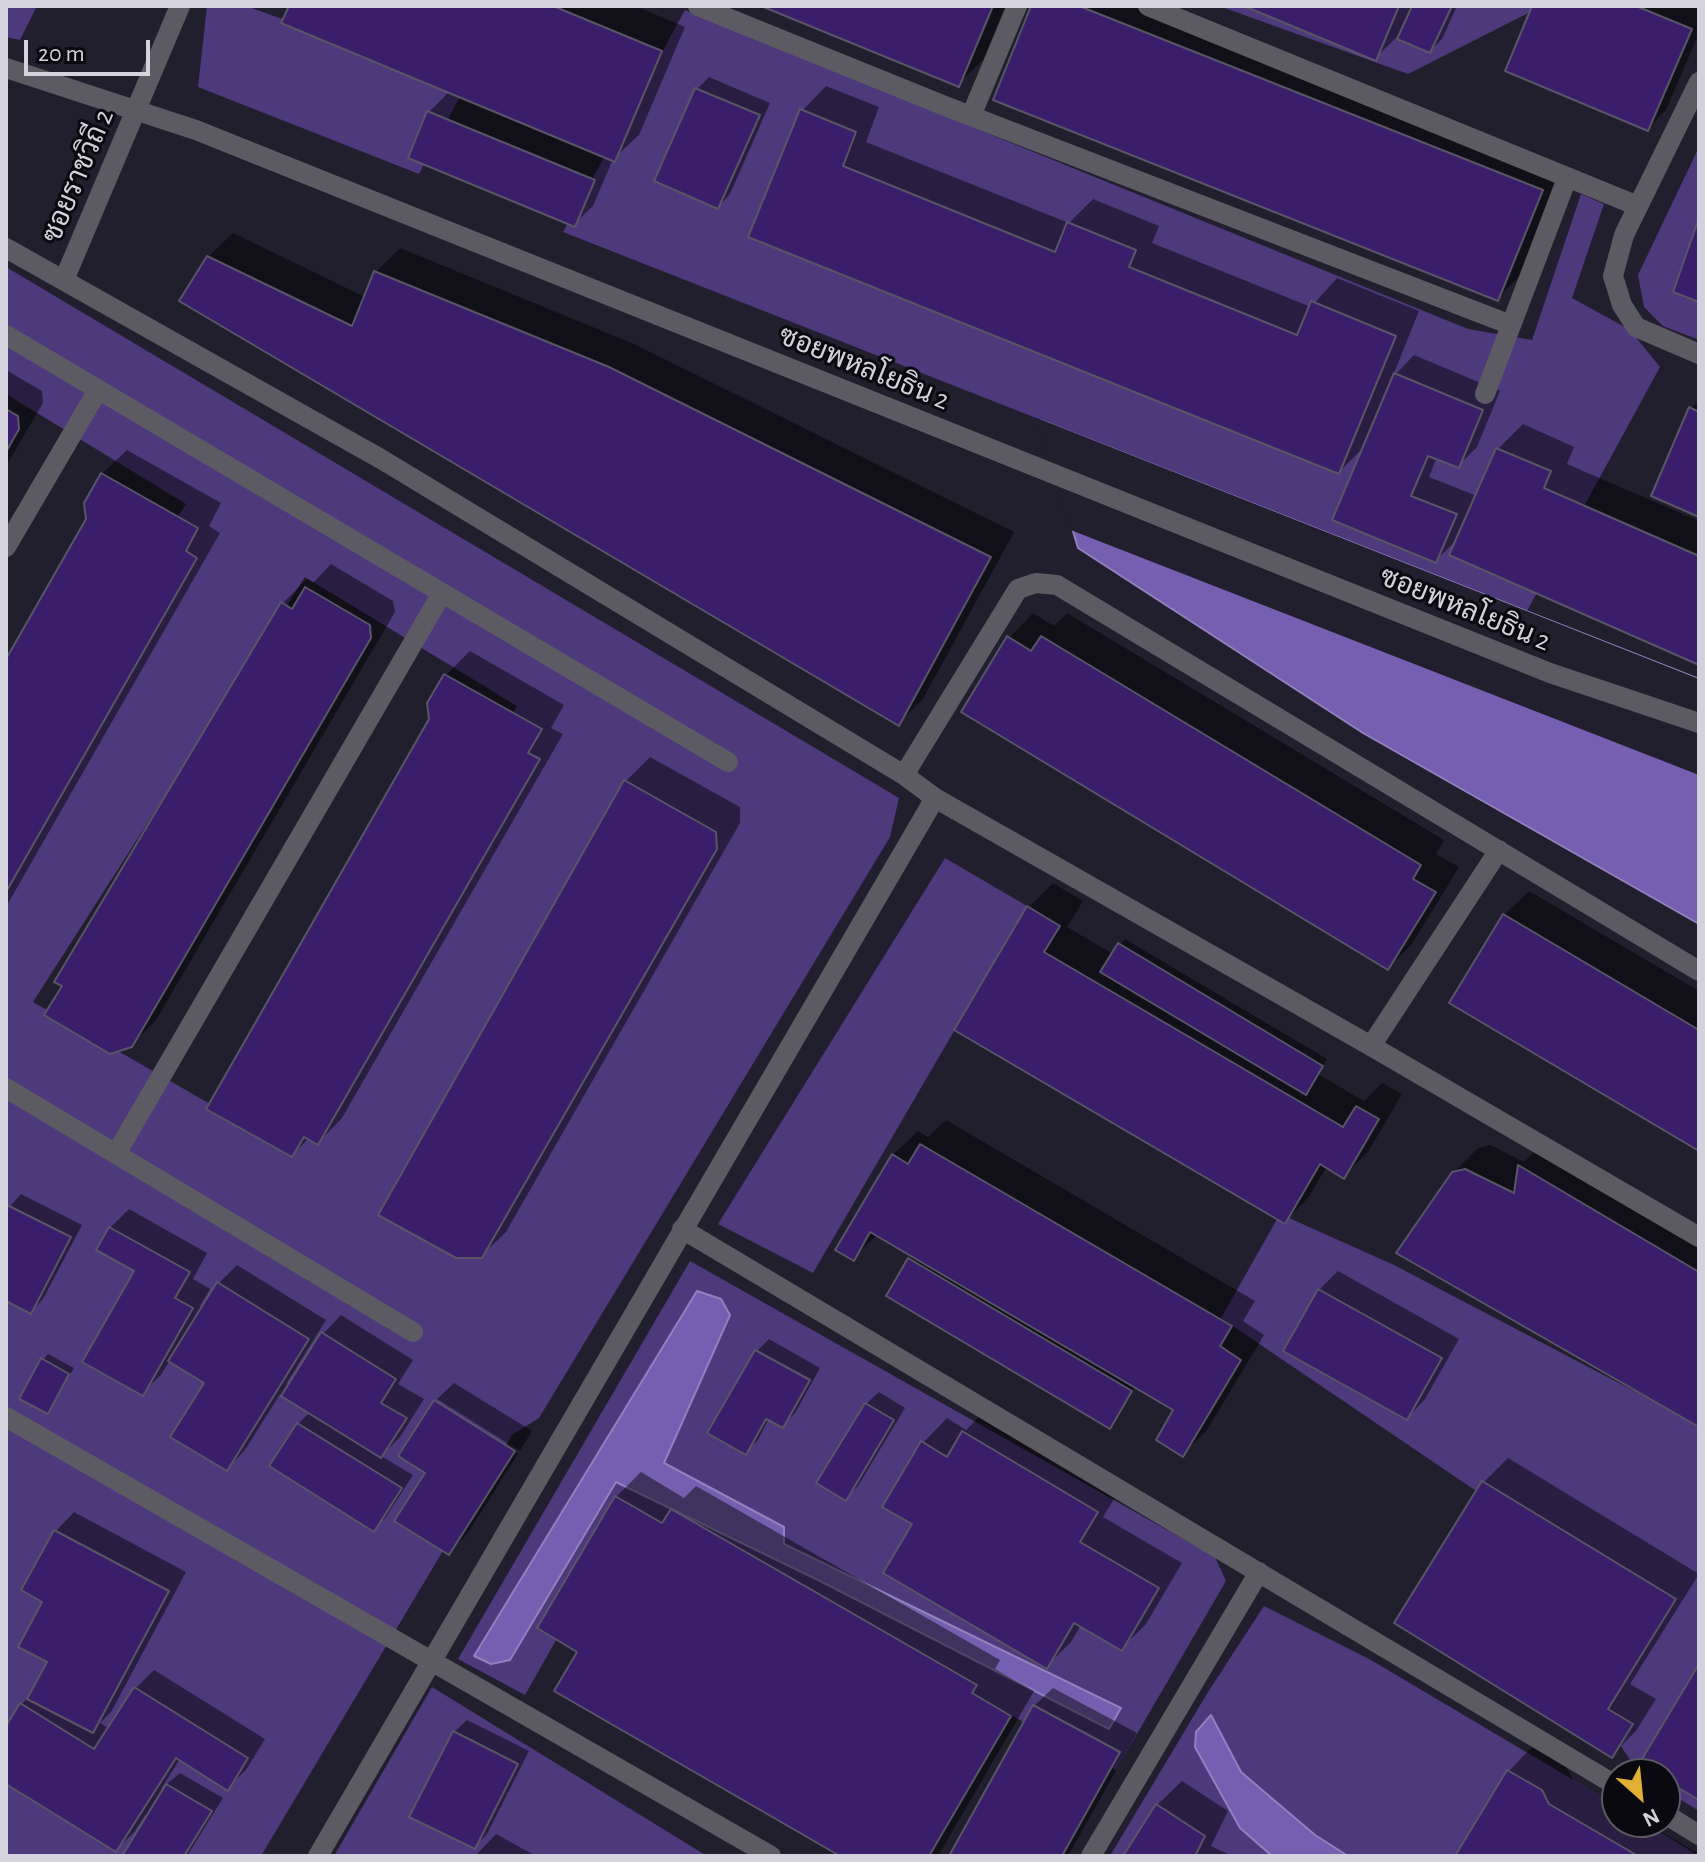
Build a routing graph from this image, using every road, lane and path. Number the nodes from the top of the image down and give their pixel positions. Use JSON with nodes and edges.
{"nodes":[{"id":1,"x":180,"y":6,"type":"edge"},
{"id":2,"x":698,"y":6,"type":"edge"},
{"id":3,"x":1017,"y":6,"type":"edge"},
{"id":4,"x":1148,"y":6,"type":"edge"},
{"id":5,"x":6,"y":68,"type":"edge"},
{"id":6,"x":1699,"y":82,"type":"edge"},
{"id":7,"x":971,"y":116,"type":"junction"},
{"id":8,"x":1567,"y":178,"type":"junction"},
{"id":9,"x":1638,"y":206,"type":"junction"},
{"id":10,"x":6,"y":248,"type":"edge"},
{"id":11,"x":64,"y":280,"type":"junction"},
{"id":12,"x":1511,"y":325,"type":"junction"},
{"id":13,"x":6,"y":335,"type":"edge"},
{"id":14,"x":1699,"y":354,"type":"edge"},
{"id":15,"x":98,"y":390,"type":"junction"},
{"id":16,"x":1485,"y":394,"type":"dead end"},
{"id":17,"x":6,"y":547,"type":"edge"},
{"id":18,"x":442,"y":593,"type":"junction"},
{"id":19,"x":1699,"y":723,"type":"edge"},
{"id":20,"x":728,"y":762,"type":"dead end"},
{"id":21,"x":904,"y":775,"type":"junction"},
{"id":22,"x":935,"y":798,"type":"junction"},
{"id":23,"x":1499,"y":850,"type":"junction"},
{"id":24,"x":1699,"y":971,"type":"edge"},
{"id":25,"x":1371,"y":1046,"type":"junction"},
{"id":26,"x":6,"y":1088,"type":"edge"},
{"id":27,"x":116,"y":1154,"type":"junction"},
{"id":28,"x":682,"y":1229,"type":"junction"},
{"id":29,"x":1699,"y":1237,"type":"edge"},
{"id":30,"x":413,"y":1332,"type":"dead end"},
{"id":31,"x":6,"y":1417,"type":"edge"},
{"id":32,"x":1259,"y":1572,"type":"junction"},
{"id":33,"x":433,"y":1662,"type":"junction"},
{"id":34,"x":1601,"y":1776,"type":"edge"},
{"id":35,"x":1681,"y":1824,"type":"edge"},
{"id":36,"x":1699,"y":1835,"type":"edge"},
{"id":37,"x":318,"y":1856,"type":"edge"},
{"id":38,"x":771,"y":1856,"type":"edge"},
{"id":39,"x":1091,"y":1856,"type":"edge"}],
"edges":[{"from":1,"to":11,"type":"street","name":"ซอยราชวิถี 2"},
{"from":2,"to":7,"type":"street"},
{"from":3,"to":7,"type":"street"},
{"from":4,"to":8,"type":"street"},
{"from":5,"to":19,"type":"street","name":"ซอยพหลโยธิน 2","bridge":true},
{"from":6,"to":9,"type":"street"},
{"from":7,"to":12,"type":"street"},
{"from":8,"to":9,"type":"street"},
{"from":8,"to":12,"type":"street"},
{"from":9,"to":14,"type":"street"},
{"from":10,"to":11,"type":"street"},
{"from":11,"to":21,"type":"street"},
{"from":12,"to":16,"type":"street"},
{"from":13,"to":15,"type":"street"},
{"from":15,"to":17,"type":"street"},
{"from":15,"to":18,"type":"street"},
{"from":18,"to":20,"type":"street"},
{"from":18,"to":27,"type":"street"},
{"from":21,"to":22,"type":"street"},
{"from":21,"to":23,"type":"street"},
{"from":22,"to":25,"type":"street"},
{"from":22,"to":28,"type":"street"},
{"from":23,"to":24,"type":"street"},
{"from":23,"to":25,"type":"street"},
{"from":25,"to":29,"type":"street"},
{"from":26,"to":27,"type":"street"},
{"from":27,"to":30,"type":"street"},
{"from":28,"to":32,"type":"street"},
{"from":28,"to":33,"type":"street"},
{"from":31,"to":33,"type":"street"},
{"from":32,"to":34,"type":"street"},
{"from":32,"to":39,"type":"street"},
{"from":33,"to":37,"type":"street"},
{"from":33,"to":38,"type":"street"},
{"from":35,"to":36,"type":"street"}]}
